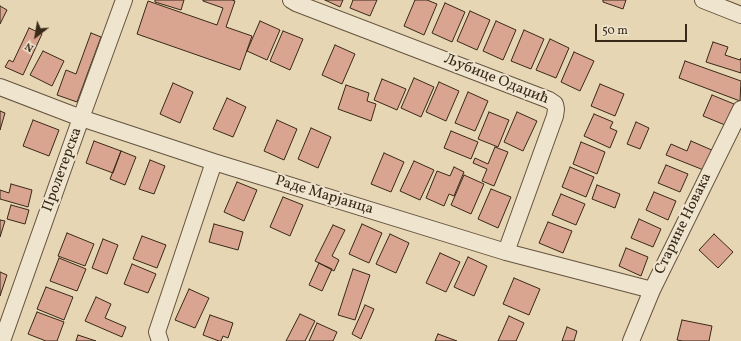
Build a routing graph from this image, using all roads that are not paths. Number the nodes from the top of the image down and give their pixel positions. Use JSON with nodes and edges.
{"nodes":[{"id":1,"x":124,"y":0,"type":"edge"},
{"id":2,"x":291,"y":0,"type":"edge"},
{"id":3,"x":703,"y":0,"type":"edge"},
{"id":4,"x":741,"y":15,"type":"edge"},
{"id":5,"x":0,"y":87,"type":"edge"},
{"id":6,"x":741,"y":109,"type":"edge"},
{"id":7,"x":81,"y":118,"type":"junction"},
{"id":8,"x":214,"y":162,"type":"junction"},
{"id":9,"x":506,"y":252,"type":"junction"},
{"id":10,"x":652,"y":290,"type":"junction"},
{"id":11,"x":2,"y":341,"type":"edge"},
{"id":12,"x":160,"y":341,"type":"edge"},
{"id":13,"x":631,"y":341,"type":"edge"}],
"edges":[{"from":1,"to":7,"type":"street","name":"Пролетерска"},
{"from":2,"to":9,"type":"street","name":"Љубице Одаџић"},
{"from":3,"to":4,"type":"street"},
{"from":5,"to":7,"type":"street","name":"Раде Марјанца"},
{"from":6,"to":10,"type":"street","name":"Старине Новака"},
{"from":7,"to":8,"type":"street","name":"Раде Марјанца"},
{"from":7,"to":11,"type":"street","name":"Пролетерска"},
{"from":8,"to":9,"type":"street","name":"Раде Марјанца"},
{"from":8,"to":12,"type":"street"},
{"from":9,"to":10,"type":"street","name":"Раде Марјанца"},
{"from":10,"to":13,"type":"street","name":"Старине Новака"}]}
